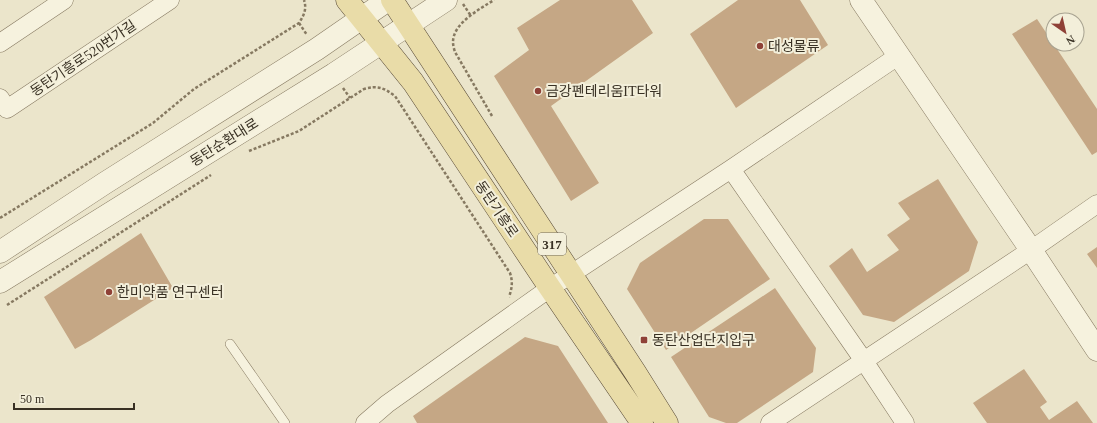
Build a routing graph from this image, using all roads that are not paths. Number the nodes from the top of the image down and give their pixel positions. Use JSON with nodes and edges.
{"nodes":[{"id":1,"x":170,"y":0,"type":"edge"},
{"id":2,"x":347,"y":0,"type":"edge"},
{"id":3,"x":388,"y":0,"type":"edge"},
{"id":4,"x":392,"y":0,"type":"edge"},
{"id":5,"x":446,"y":0,"type":"edge"},
{"id":6,"x":861,"y":0,"type":"edge"},
{"id":7,"x":56,"y":2,"type":"edge"},
{"id":8,"x":361,"y":18,"type":"junction"},
{"id":9,"x":408,"y":25,"type":"junction"},
{"id":10,"x":380,"y":42,"type":"junction"},
{"id":11,"x":0,"y":43,"type":"edge"},
{"id":12,"x":898,"y":56,"type":"junction"},
{"id":13,"x":0,"y":98,"type":"edge"},
{"id":14,"x":731,"y":169,"type":"junction"},
{"id":15,"x":1097,"y":204,"type":"edge"},
{"id":16,"x":1031,"y":250,"type":"junction"},
{"id":17,"x":0,"y":252,"type":"edge"},
{"id":18,"x":571,"y":274,"type":"junction"},
{"id":19,"x":0,"y":282,"type":"edge"},
{"id":20,"x":550,"y":288,"type":"junction"},
{"id":21,"x":230,"y":344,"type":"dead end"},
{"id":22,"x":1097,"y":350,"type":"edge"},
{"id":23,"x":864,"y":361,"type":"junction"},
{"id":24,"x":777,"y":421,"type":"edge"},
{"id":25,"x":285,"y":423,"type":"edge"},
{"id":26,"x":364,"y":423,"type":"edge"},
{"id":27,"x":642,"y":423,"type":"edge"},
{"id":28,"x":667,"y":423,"type":"edge"},
{"id":29,"x":905,"y":423,"type":"edge"}],
"edges":[{"from":1,"to":13,"type":"street","name":"동탄기흥로520번가길"},
{"from":2,"to":8,"type":"main road","name":"동탄기흥로","number":"317"},
{"from":3,"to":8,"type":"street","name":"동탄순환대로"},
{"from":4,"to":9,"type":"main road","name":"동탄기흥로","number":"317"},
{"from":5,"to":9,"type":"street","name":"동탄순환대로"},
{"from":6,"to":12,"type":"street"},
{"from":7,"to":11,"type":"street"},
{"from":8,"to":10,"type":"main road","name":"동탄기흥로","number":"317"},
{"from":8,"to":17,"type":"street","name":"동탄순환대로"},
{"from":9,"to":10,"type":"street","name":"동탄순환대로"},
{"from":9,"to":18,"type":"main road","name":"동탄기흥로","number":"317"},
{"from":10,"to":19,"type":"street","name":"동탄순환대로"},
{"from":10,"to":20,"type":"main road","name":"동탄기흥로","number":"317"},
{"from":12,"to":14,"type":"street"},
{"from":12,"to":16,"type":"street"},
{"from":14,"to":18,"type":"street"},
{"from":14,"to":23,"type":"street"},
{"from":15,"to":16,"type":"street"},
{"from":16,"to":22,"type":"street"},
{"from":16,"to":23,"type":"street"},
{"from":18,"to":20,"type":"street"},
{"from":18,"to":28,"type":"main road","name":"동탄기흥로","number":"317"},
{"from":20,"to":26,"type":"street"},
{"from":20,"to":27,"type":"main road","name":"동탄기흥로","number":"317"},
{"from":21,"to":25,"type":"lane"},
{"from":23,"to":24,"type":"street"},
{"from":23,"to":29,"type":"street"}]}
